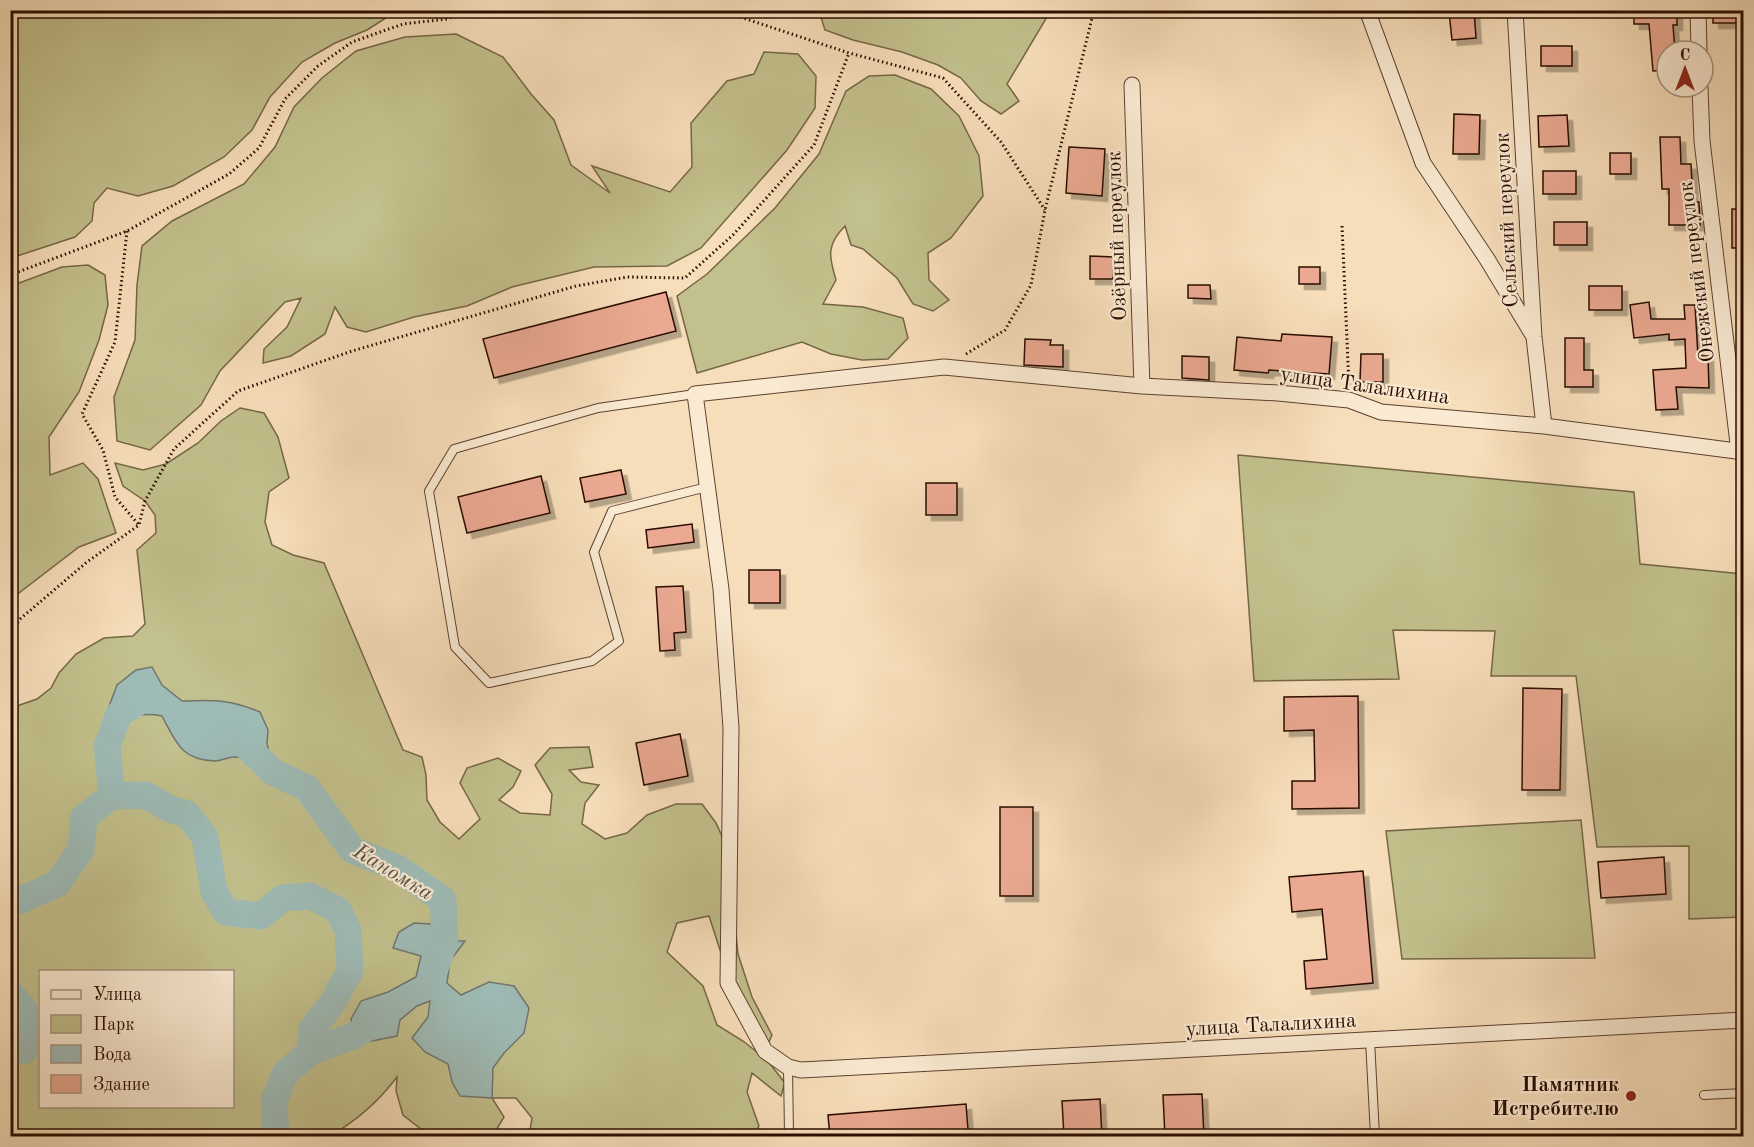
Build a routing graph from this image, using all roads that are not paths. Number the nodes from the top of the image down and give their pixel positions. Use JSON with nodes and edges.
{"nodes":[{"id":1,"x":1367,"y":10,"type":"edge"},
{"id":2,"x":1515,"y":10,"type":"edge"},
{"id":3,"x":1698,"y":10,"type":"edge"},
{"id":4,"x":1699,"y":39,"type":"edge"},
{"id":5,"x":1132,"y":85,"type":"dead end"},
{"id":6,"x":1700,"y":99,"type":"edge"},
{"id":7,"x":1534,"y":337,"type":"junction"},
{"id":8,"x":1142,"y":386,"type":"junction"},
{"id":9,"x":695,"y":394,"type":"junction"},
{"id":10,"x":1544,"y":426,"type":"junction"},
{"id":11,"x":1741,"y":452,"type":"edge"},
{"id":12,"x":707,"y":487,"type":"junction"},
{"id":13,"x":1743,"y":1020,"type":"edge"},
{"id":14,"x":1370,"y":1040,"type":"junction"},
{"id":15,"x":794,"y":1068,"type":"junction"},
{"id":16,"x":1743,"y":1093,"type":"edge"},
{"id":17,"x":1704,"y":1095,"type":"dead end"},
{"id":18,"x":789,"y":1137,"type":"edge"},
{"id":19,"x":1375,"y":1137,"type":"edge"}],
"edges":[{"from":1,"to":7,"type":"street"},
{"from":2,"to":7,"type":"street","name":"Сельский переулок"},
{"from":3,"to":4,"type":"street"},
{"from":5,"to":8,"type":"street","name":"Озёрный переулок"},
{"from":6,"to":11,"type":"street","name":"Онежский переулок"},
{"from":7,"to":10,"type":"street","name":"Сельский переулок"},
{"from":8,"to":9,"type":"street","name":"улица Талалихина"},
{"from":8,"to":10,"type":"street","name":"улица Талалихина"},
{"from":9,"to":12,"type":"street"},
{"from":9,"to":12,"type":"lane"},
{"from":10,"to":11,"type":"street","name":"улица Талалихина"},
{"from":12,"to":15,"type":"street"},
{"from":13,"to":14,"type":"street","name":"улица Талалихина"},
{"from":14,"to":15,"type":"street","name":"улица Талалихина"},
{"from":14,"to":19,"type":"lane"},
{"from":15,"to":18,"type":"lane"},
{"from":16,"to":17,"type":"lane"}]}
